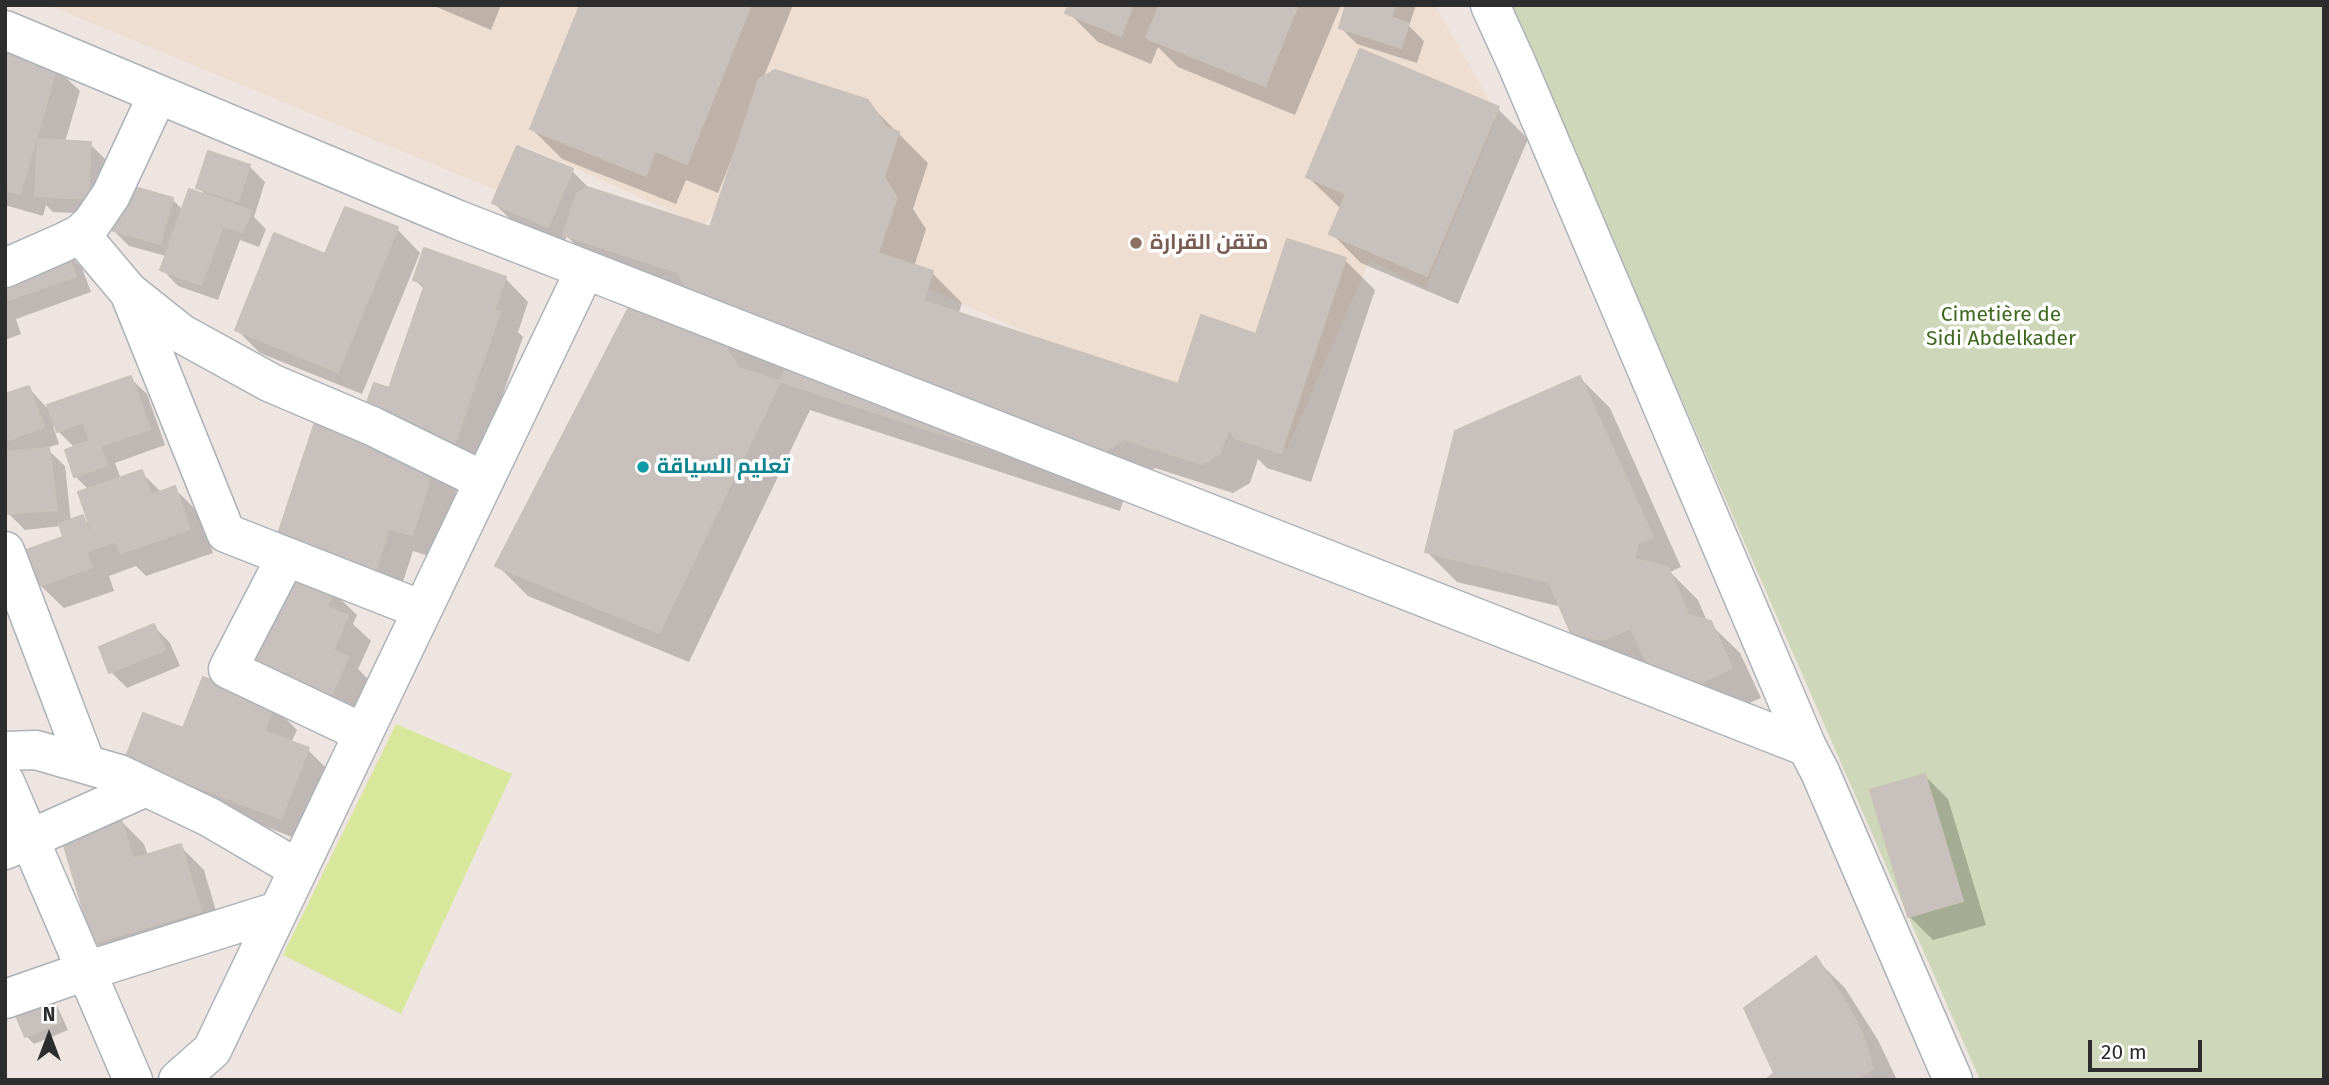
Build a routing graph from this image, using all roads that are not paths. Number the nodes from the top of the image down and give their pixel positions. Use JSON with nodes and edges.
{"nodes":[{"id":1,"x":1490,"y":5,"type":"edge"},
{"id":2,"x":5,"y":30,"type":"edge"},
{"id":3,"x":158,"y":94,"type":"junction"},
{"id":4,"x":79,"y":234,"type":"junction"},
{"id":5,"x":5,"y":268,"type":"edge"},
{"id":6,"x":585,"y":270,"type":"junction"},
{"id":7,"x":128,"y":291,"type":"junction"},
{"id":8,"x":484,"y":481,"type":"junction"},
{"id":9,"x":5,"y":551,"type":"edge"},
{"id":10,"x":286,"y":557,"type":"junction"},
{"id":11,"x":422,"y":610,"type":"junction"},
{"id":12,"x":363,"y":733,"type":"junction"},
{"id":13,"x":1807,"y":747,"type":"junction"},
{"id":14,"x":5,"y":751,"type":"edge"},
{"id":15,"x":86,"y":764,"type":"junction"},
{"id":16,"x":5,"y":782,"type":"edge"},
{"id":17,"x":146,"y":787,"type":"junction"},
{"id":18,"x":18,"y":845,"type":"edge"},
{"id":19,"x":298,"y":869,"type":"junction"},
{"id":20,"x":278,"y":911,"type":"junction"},
{"id":21,"x":86,"y":971,"type":"junction"},
{"id":22,"x":5,"y":999,"type":"edge"},
{"id":23,"x":215,"y":1065,"type":"edge"},
{"id":24,"x":133,"y":1080,"type":"edge"},
{"id":25,"x":178,"y":1080,"type":"edge"},
{"id":26,"x":1953,"y":1080,"type":"edge"}],
"edges":[{"from":1,"to":13,"type":"street"},
{"from":2,"to":3,"type":"street"},
{"from":3,"to":4,"type":"street"},
{"from":3,"to":6,"type":"street"},
{"from":4,"to":5,"type":"street"},
{"from":4,"to":7,"type":"street"},
{"from":6,"to":8,"type":"street"},
{"from":6,"to":13,"type":"street"},
{"from":7,"to":8,"type":"street"},
{"from":7,"to":10,"type":"street"},
{"from":8,"to":11,"type":"street"},
{"from":9,"to":15,"type":"street"},
{"from":10,"to":11,"type":"street"},
{"from":10,"to":12,"type":"street"},
{"from":11,"to":12,"type":"street"},
{"from":12,"to":19,"type":"street"},
{"from":13,"to":26,"type":"street"},
{"from":14,"to":15,"type":"street"},
{"from":15,"to":17,"type":"street"},
{"from":16,"to":18,"type":"street"},
{"from":17,"to":18,"type":"street"},
{"from":17,"to":19,"type":"street"},
{"from":18,"to":21,"type":"street"},
{"from":19,"to":20,"type":"street"},
{"from":20,"to":21,"type":"street"},
{"from":20,"to":23,"type":"street"},
{"from":21,"to":22,"type":"street"},
{"from":21,"to":24,"type":"street"},
{"from":23,"to":25,"type":"street"}]}
